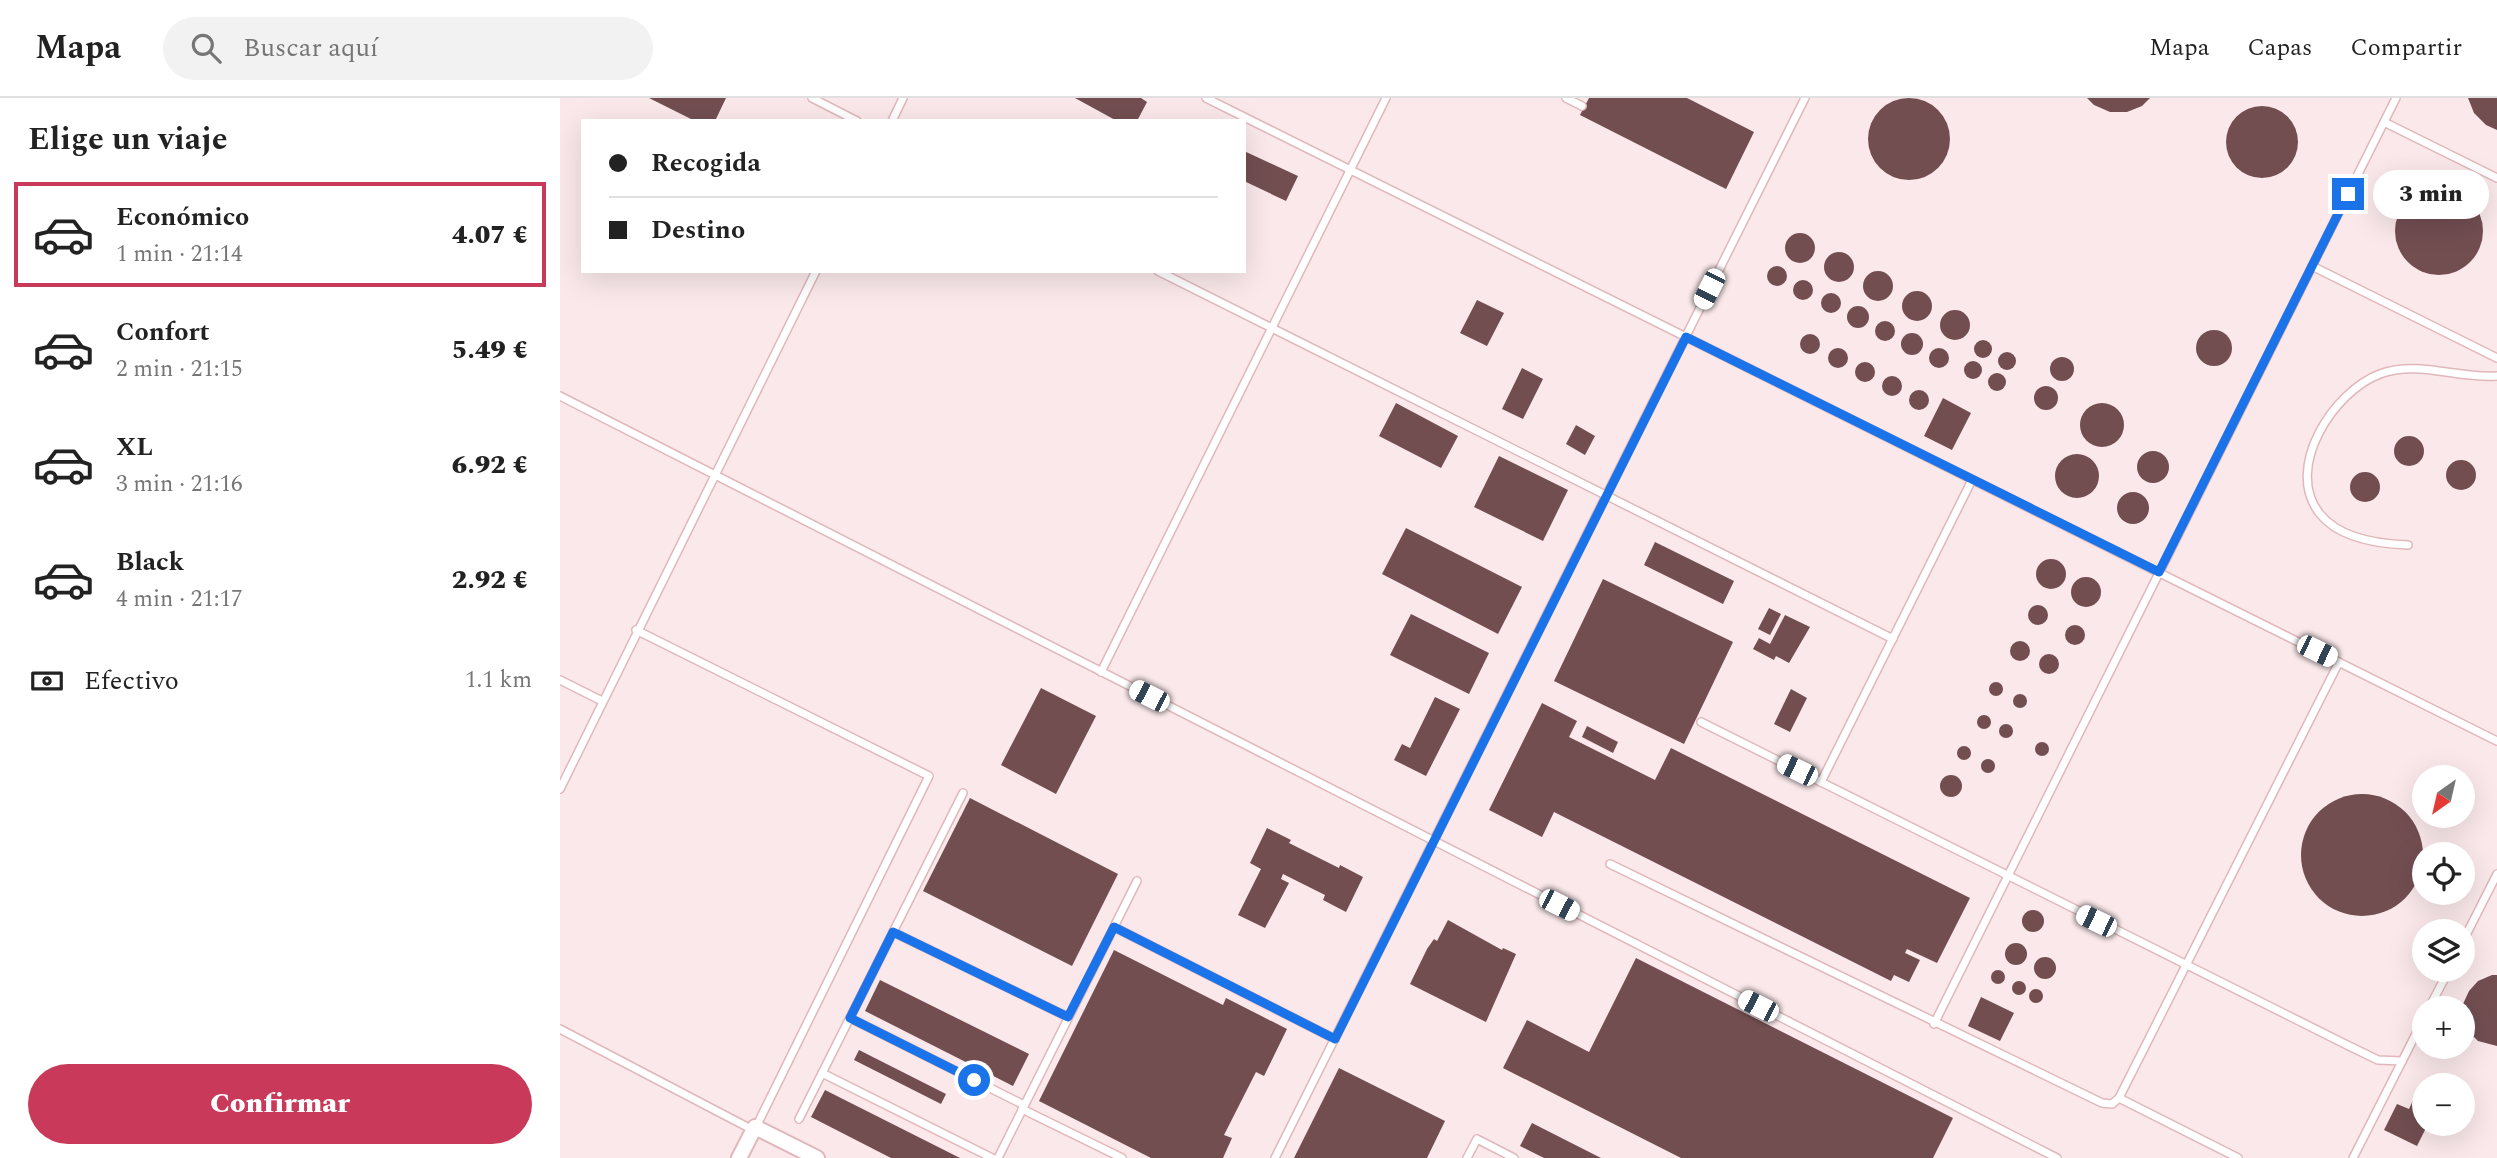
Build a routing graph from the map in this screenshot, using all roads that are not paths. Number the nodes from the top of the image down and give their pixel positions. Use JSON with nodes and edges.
{"nodes":[{"id":1,"x":812,"y":98,"type":"edge"},
{"id":2,"x":904,"y":98,"type":"edge"},
{"id":3,"x":1206,"y":98,"type":"edge"},
{"id":4,"x":1386,"y":98,"type":"edge"},
{"id":5,"x":1566,"y":98,"type":"edge"},
{"id":6,"x":1805,"y":98,"type":"edge"},
{"id":7,"x":2396,"y":98,"type":"edge"},
{"id":8,"x":1582,"y":106,"type":"dead end"},
{"id":9,"x":854,"y":119,"type":"edge"},
{"id":10,"x":893,"y":119,"type":"edge"},
{"id":11,"x":2384,"y":122,"type":"junction"},
{"id":12,"x":1350,"y":170,"type":"junction"},
{"id":13,"x":2497,"y":178,"type":"edge"},
{"id":14,"x":2312,"y":266,"type":"junction"},
{"id":15,"x":815,"y":273,"type":"edge"},
{"id":16,"x":1162,"y":273,"type":"edge"},
{"id":17,"x":1272,"y":328,"type":"junction"},
{"id":18,"x":1686,"y":337,"type":"junction"},
{"id":19,"x":2497,"y":358,"type":"edge"},
{"id":20,"x":2497,"y":376,"type":"edge"},
{"id":21,"x":560,"y":396,"type":"edge"},
{"id":22,"x":714,"y":475,"type":"junction"},
{"id":23,"x":1972,"y":480,"type":"junction"},
{"id":24,"x":1607,"y":496,"type":"junction"},
{"id":25,"x":2409,"y":545,"type":"dead end"},
{"id":26,"x":2159,"y":572,"type":"junction"},
{"id":27,"x":636,"y":630,"type":"junction"},
{"id":28,"x":1893,"y":639,"type":"junction"},
{"id":29,"x":2339,"y":662,"type":"junction"},
{"id":30,"x":1101,"y":671,"type":"junction"},
{"id":31,"x":560,"y":680,"type":"edge"},
{"id":32,"x":602,"y":701,"type":"junction"},
{"id":33,"x":1701,"y":722,"type":"dead end"},
{"id":34,"x":2497,"y":741,"type":"edge"},
{"id":35,"x":1821,"y":782,"type":"junction"},
{"id":36,"x":560,"y":789,"type":"edge"},
{"id":37,"x":963,"y":793,"type":"dead end"},
{"id":38,"x":1434,"y":841,"type":"junction"},
{"id":39,"x":1610,"y":864,"type":"dead end"},
{"id":40,"x":2497,"y":874,"type":"edge"},
{"id":41,"x":2007,"y":877,"type":"junction"},
{"id":42,"x":1137,"y":881,"type":"dead end"},
{"id":43,"x":2474,"y":919,"type":"edge"},
{"id":44,"x":1114,"y":927,"type":"junction"},
{"id":45,"x":893,"y":932,"type":"junction"},
{"id":46,"x":2186,"y":965,"type":"junction"},
{"id":47,"x":1068,"y":1017,"type":"junction"},
{"id":48,"x":850,"y":1018,"type":"junction"},
{"id":49,"x":1934,"y":1024,"type":"junction"},
{"id":50,"x":560,"y":1029,"type":"edge"},
{"id":51,"x":1335,"y":1039,"type":"junction"},
{"id":52,"x":2412,"y":1041,"type":"edge"},
{"id":53,"x":2402,"y":1061,"type":"junction"},
{"id":54,"x":822,"y":1073,"type":"junction"},
{"id":55,"x":2119,"y":1098,"type":"junction"},
{"id":56,"x":1023,"y":1107,"type":"junction"},
{"id":57,"x":799,"y":1119,"type":"dead end"},
{"id":58,"x":754,"y":1129,"type":"junction"},
{"id":59,"x":739,"y":1158,"type":"edge"},
{"id":60,"x":817,"y":1158,"type":"edge"},
{"id":61,"x":995,"y":1158,"type":"edge"},
{"id":62,"x":1122,"y":1158,"type":"edge"},
{"id":63,"x":1275,"y":1158,"type":"edge"},
{"id":64,"x":1467,"y":1158,"type":"edge"},
{"id":65,"x":1514,"y":1158,"type":"edge"},
{"id":66,"x":2057,"y":1158,"type":"edge"},
{"id":67,"x":2238,"y":1158,"type":"edge"},
{"id":68,"x":2353,"y":1158,"type":"edge"}],
"edges":[{"from":1,"to":9,"type":"lane"},
{"from":2,"to":10,"type":"lane"},
{"from":3,"to":12,"type":"lane"},
{"from":4,"to":12,"type":"lane"},
{"from":5,"to":8,"type":"lane"},
{"from":6,"to":18,"type":"lane"},
{"from":7,"to":11,"type":"lane"},
{"from":11,"to":13,"type":"lane"},
{"from":11,"to":14,"type":"lane"},
{"from":12,"to":17,"type":"lane"},
{"from":12,"to":18,"type":"lane"},
{"from":14,"to":19,"type":"lane"},
{"from":14,"to":26,"type":"lane"},
{"from":15,"to":22,"type":"lane"},
{"from":16,"to":17,"type":"lane"},
{"from":17,"to":24,"type":"lane"},
{"from":17,"to":30,"type":"lane"},
{"from":18,"to":23,"type":"lane"},
{"from":18,"to":24,"type":"lane"},
{"from":20,"to":25,"type":"lane"},
{"from":21,"to":22,"type":"lane"},
{"from":22,"to":27,"type":"lane"},
{"from":22,"to":30,"type":"lane"},
{"from":23,"to":26,"type":"lane"},
{"from":23,"to":28,"type":"lane"},
{"from":24,"to":28,"type":"lane"},
{"from":24,"to":38,"type":"lane"},
{"from":26,"to":29,"type":"lane"},
{"from":26,"to":41,"type":"lane"},
{"from":27,"to":32,"type":"lane"},
{"from":27,"to":58,"type":"lane"},
{"from":28,"to":35,"type":"lane"},
{"from":29,"to":34,"type":"lane"},
{"from":29,"to":46,"type":"lane"},
{"from":30,"to":38,"type":"lane"},
{"from":31,"to":32,"type":"lane"},
{"from":32,"to":36,"type":"lane"},
{"from":33,"to":35,"type":"lane"},
{"from":35,"to":41,"type":"lane"},
{"from":37,"to":45,"type":"lane"},
{"from":38,"to":51,"type":"lane"},
{"from":38,"to":66,"type":"lane"},
{"from":39,"to":49,"type":"lane"},
{"from":40,"to":43,"type":"lane"},
{"from":41,"to":46,"type":"lane"},
{"from":41,"to":49,"type":"lane"},
{"from":42,"to":44,"type":"lane"},
{"from":44,"to":47,"type":"lane"},
{"from":44,"to":51,"type":"lane"},
{"from":45,"to":47,"type":"lane"},
{"from":45,"to":48,"type":"lane"},
{"from":46,"to":53,"type":"lane"},
{"from":46,"to":55,"type":"lane"},
{"from":47,"to":56,"type":"lane"},
{"from":48,"to":54,"type":"lane"},
{"from":48,"to":56,"type":"lane"},
{"from":49,"to":55,"type":"lane"},
{"from":50,"to":58,"type":"lane"},
{"from":51,"to":63,"type":"lane"},
{"from":52,"to":53,"type":"lane"},
{"from":53,"to":68,"type":"lane"},
{"from":54,"to":57,"type":"lane"},
{"from":54,"to":61,"type":"lane"},
{"from":55,"to":67,"type":"lane"},
{"from":56,"to":61,"type":"lane"},
{"from":56,"to":62,"type":"lane"},
{"from":58,"to":59,"type":"street"},
{"from":58,"to":60,"type":"street"},
{"from":64,"to":65,"type":"lane"}]}
